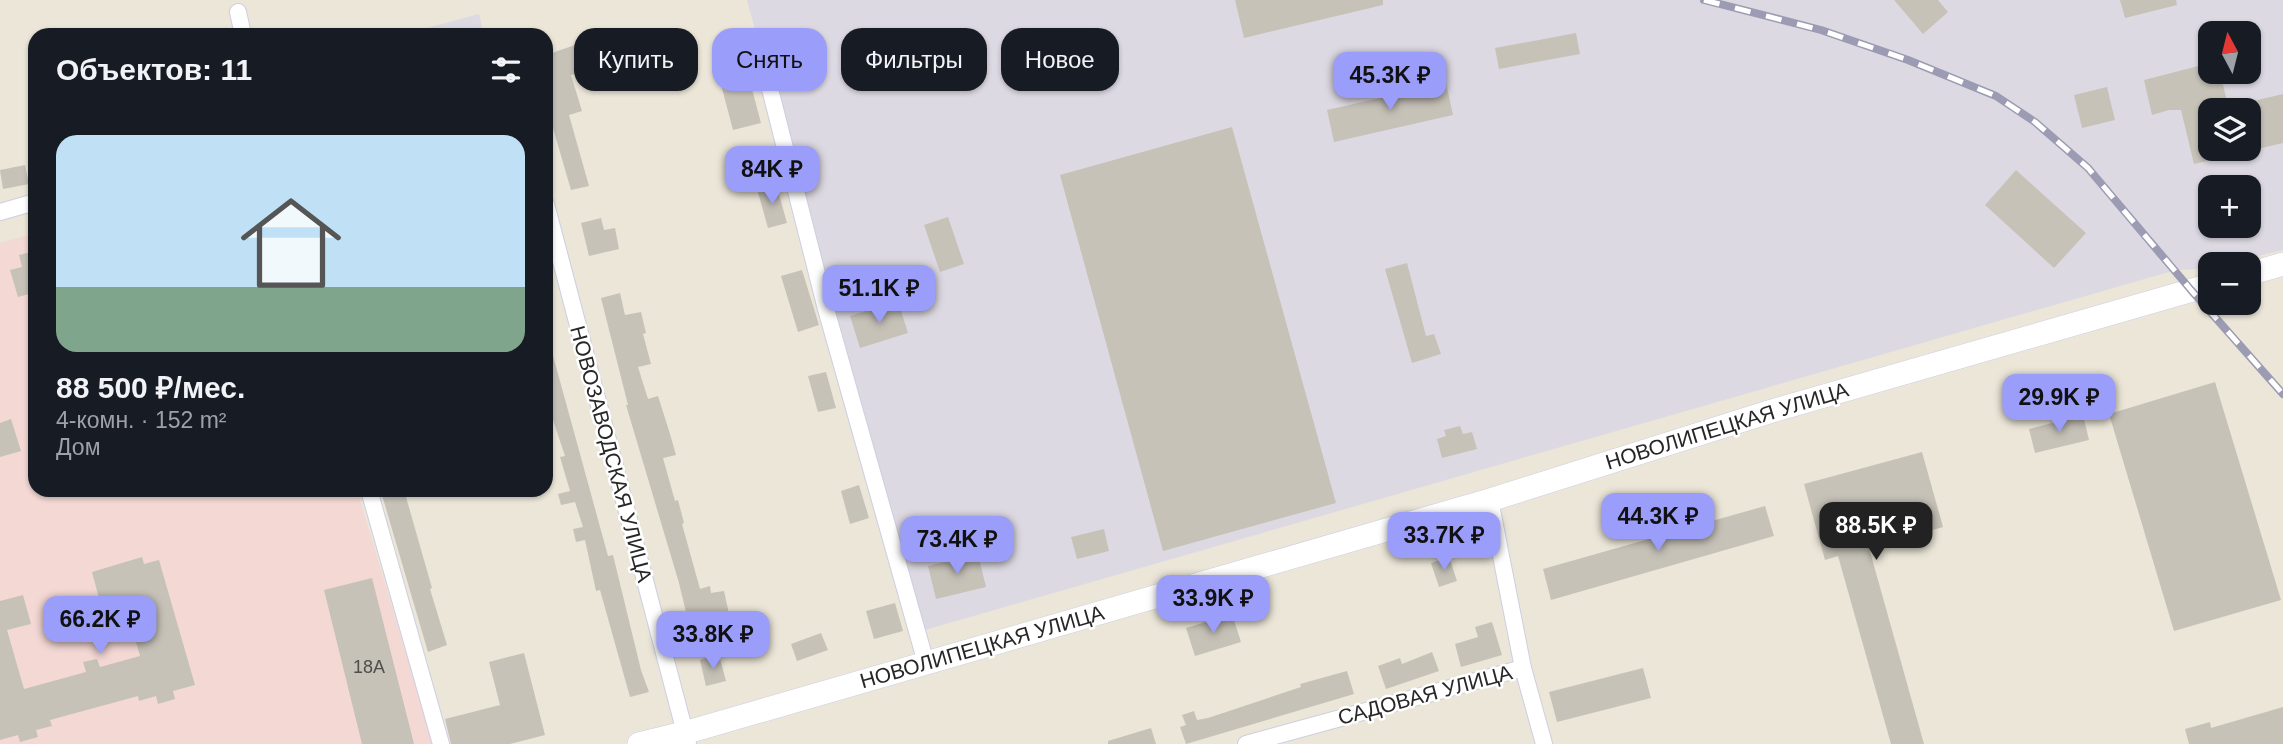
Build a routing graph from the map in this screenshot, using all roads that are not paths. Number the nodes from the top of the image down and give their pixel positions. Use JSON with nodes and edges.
{"nodes":[{"id":1,"x":238,"y":12,"type":"dead end"},
{"id":2,"x":241,"y":28,"type":"edge"},
{"id":3,"x":770,"y":91,"type":"edge"},
{"id":4,"x":28,"y":204,"type":"edge"},
{"id":5,"x":0,"y":212,"type":"edge"},
{"id":6,"x":553,"y":231,"type":"edge"},
{"id":7,"x":2283,"y":264,"type":"edge"},
{"id":8,"x":2261,"y":270,"type":"edge"},
{"id":9,"x":2198,"y":288,"type":"edge"},
{"id":10,"x":371,"y":497,"type":"edge"},
{"id":11,"x":1490,"y":500,"type":"junction"},
{"id":12,"x":926,"y":663,"type":"junction"},
{"id":13,"x":1523,"y":668,"type":"junction"},
{"id":14,"x":686,"y":739,"type":"edge"},
{"id":15,"x":441,"y":744,"type":"edge"},
{"id":16,"x":639,"y":744,"type":"edge"},
{"id":17,"x":1246,"y":744,"type":"edge"},
{"id":18,"x":1544,"y":744,"type":"edge"}],
"edges":[{"from":1,"to":2,"type":"street"},
{"from":3,"to":12,"type":"street"},
{"from":4,"to":5,"type":"street"},
{"from":6,"to":14,"type":"street","name":"НОВОЗАВОДСКАЯ УЛИЦА"},
{"from":7,"to":8,"type":"street"},
{"from":9,"to":11,"type":"street","name":"НОВОЛИПЕЦКАЯ УЛИЦА"},
{"from":10,"to":15,"type":"street"},
{"from":11,"to":12,"type":"street","name":"НОВОЛИПЕЦКАЯ УЛИЦА"},
{"from":11,"to":13,"type":"street"},
{"from":12,"to":14,"type":"street","name":"НОВОЛИПЕЦКАЯ УЛИЦА"},
{"from":13,"to":17,"type":"street","name":"САДОВАЯ УЛИЦА"},
{"from":13,"to":18,"type":"street"},
{"from":14,"to":16,"type":"street","name":"НОВОЛИПЕЦКАЯ УЛИЦА"}]}
